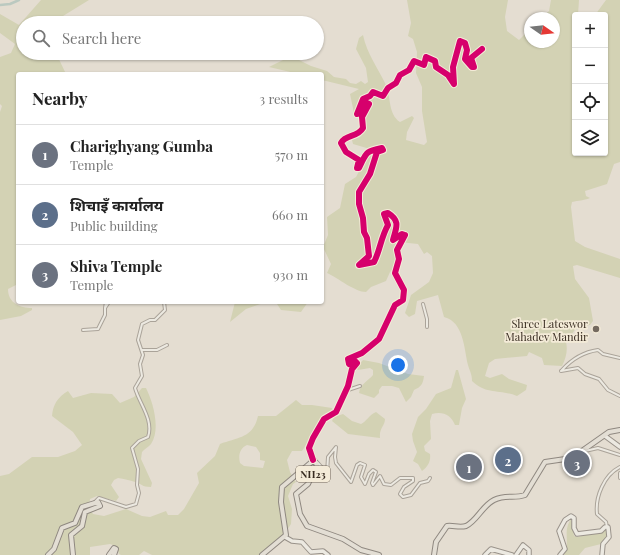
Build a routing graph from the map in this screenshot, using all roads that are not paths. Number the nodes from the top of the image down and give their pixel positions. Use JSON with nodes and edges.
{"nodes":[{"id":1,"x":482,"y":49,"type":"dead end"},
{"id":2,"x":106,"y":304,"type":"edge"},
{"id":3,"x":108,"y":304,"type":"edge"},
{"id":4,"x":164,"y":304,"type":"edge"},
{"id":5,"x":423,"y":304,"type":"dead end"},
{"id":6,"x":105,"y":308,"type":"junction"},
{"id":7,"x":427,"y":327,"type":"dead end"},
{"id":8,"x":83,"y":330,"type":"dead end"},
{"id":9,"x":167,"y":345,"type":"dead end"},
{"id":10,"x":142,"y":350,"type":"junction"},
{"id":11,"x":620,"y":358,"type":"edge"},
{"id":12,"x":360,"y":386,"type":"dead end"},
{"id":13,"x":345,"y":391,"type":"junction"},
{"id":14,"x":620,"y":396,"type":"edge"},
{"id":15,"x":620,"y":430,"type":"edge"},
{"id":16,"x":605,"y":436,"type":"junction"},
{"id":17,"x":620,"y":447,"type":"edge"},
{"id":18,"x":580,"y":452,"type":"junction"},
{"id":19,"x":620,"y":455,"type":"edge"},
{"id":20,"x":315,"y":461,"type":"junction"},
{"id":21,"x":620,"y":468,"type":"edge"},
{"id":22,"x":620,"y":473,"type":"edge"},
{"id":23,"x":430,"y":478,"type":"dead end"},
{"id":24,"x":620,"y":478,"type":"edge"},
{"id":25,"x":95,"y":502,"type":"junction"},
{"id":26,"x":607,"y":527,"type":"junction"},
{"id":27,"x":285,"y":537,"type":"junction"},
{"id":28,"x":48,"y":555,"type":"edge"},
{"id":29,"x":73,"y":555,"type":"edge"},
{"id":30,"x":109,"y":555,"type":"edge"},
{"id":31,"x":114,"y":555,"type":"edge"},
{"id":32,"x":262,"y":555,"type":"edge"},
{"id":33,"x":328,"y":555,"type":"edge"},
{"id":34,"x":379,"y":555,"type":"edge"},
{"id":35,"x":434,"y":555,"type":"edge"},
{"id":36,"x":485,"y":555,"type":"edge"},
{"id":37,"x":512,"y":555,"type":"edge"},
{"id":38,"x":516,"y":555,"type":"edge"},
{"id":39,"x":529,"y":555,"type":"edge"},
{"id":40,"x":560,"y":555,"type":"edge"},
{"id":41,"x":602,"y":555,"type":"edge"}],
"edges":[{"from":1,"to":13,"type":"street"},
{"from":2,"to":6,"type":"street"},
{"from":3,"to":6,"type":"street"},
{"from":4,"to":10,"type":"street"},
{"from":5,"to":7,"type":"street"},
{"from":6,"to":8,"type":"street"},
{"from":9,"to":10,"type":"street"},
{"from":10,"to":25,"type":"street"},
{"from":11,"to":14,"type":"street"},
{"from":12,"to":13,"type":"street"},
{"from":13,"to":20,"type":"street"},
{"from":15,"to":16,"type":"main road"},
{"from":16,"to":17,"type":"main road"},
{"from":16,"to":18,"type":"main road"},
{"from":18,"to":19,"type":"street"},
{"from":18,"to":35,"type":"main road"},
{"from":20,"to":23,"type":"street"},
{"from":20,"to":27,"type":"main road","number":"NH23"},
{"from":20,"to":34,"type":"main road","number":"NH23"},
{"from":21,"to":26,"type":"street"},
{"from":22,"to":24,"type":"street"},
{"from":25,"to":28,"type":"main road"},
{"from":25,"to":29,"type":"main road"},
{"from":26,"to":40,"type":"main road"},
{"from":26,"to":41,"type":"main road"},
{"from":27,"to":32,"type":"main road"},
{"from":27,"to":33,"type":"main road"},
{"from":30,"to":31,"type":"main road"},
{"from":36,"to":37,"type":"main road"},
{"from":38,"to":39,"type":"main road"}]}
